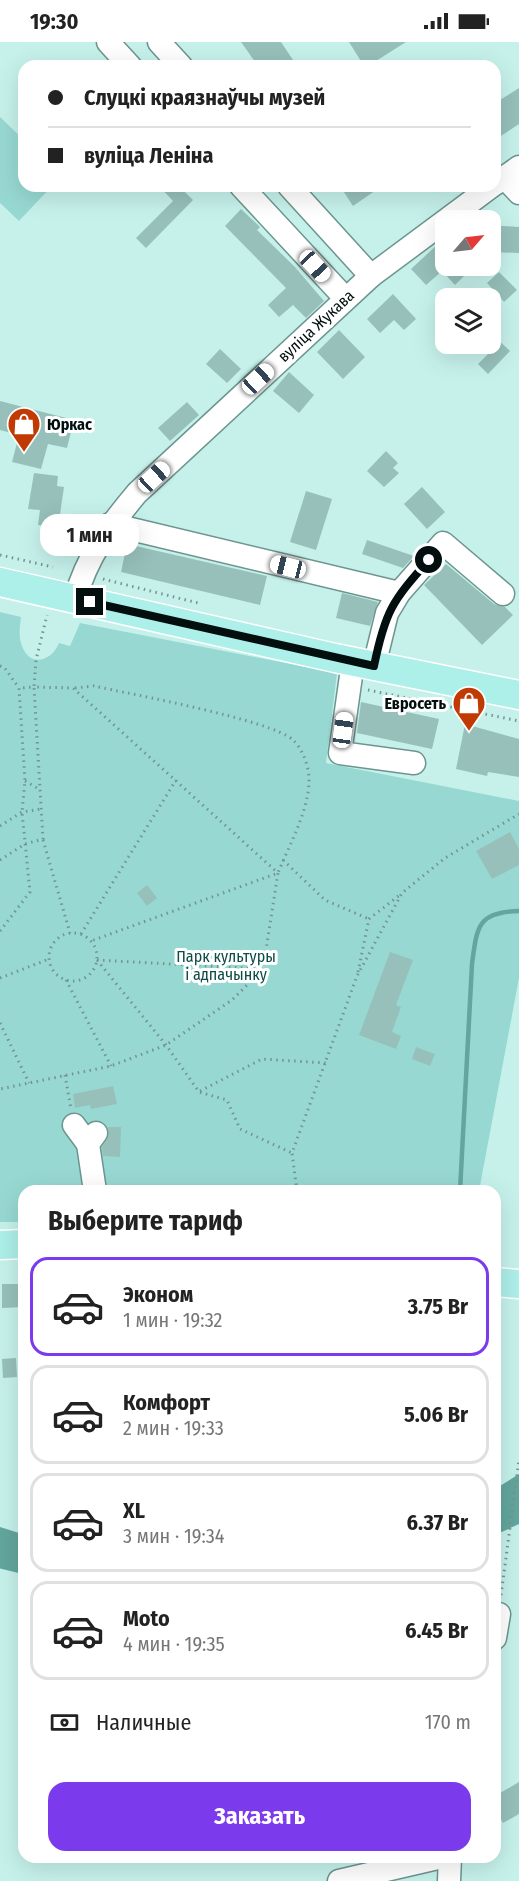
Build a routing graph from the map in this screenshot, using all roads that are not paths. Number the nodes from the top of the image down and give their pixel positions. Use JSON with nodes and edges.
{"nodes":[{"id":1,"x":108,"y":42,"type":"edge"},
{"id":2,"x":159,"y":42,"type":"edge"},
{"id":3,"x":124,"y":60,"type":"edge"},
{"id":4,"x":176,"y":60,"type":"edge"},
{"id":5,"x":247,"y":192,"type":"edge"},
{"id":6,"x":295,"y":192,"type":"edge"},
{"id":7,"x":490,"y":192,"type":"edge"},
{"id":8,"x":371,"y":276,"type":"junction"},
{"id":9,"x":345,"y":298,"type":"junction"},
{"id":10,"x":110,"y":524,"type":"junction"},
{"id":11,"x":0,"y":582,"type":"edge"},
{"id":12,"x":399,"y":593,"type":"junction"},
{"id":13,"x":503,"y":594,"type":"dead end"},
{"id":14,"x":75,"y":599,"type":"junction"},
{"id":15,"x":363,"y":664,"type":"junction"},
{"id":16,"x":519,"y":696,"type":"edge"},
{"id":17,"x":414,"y":763,"type":"dead end"},
{"id":18,"x":74,"y":1125,"type":"road end"},
{"id":19,"x":95,"y":1185,"type":"edge"},
{"id":20,"x":18,"y":1244,"type":"edge"},
{"id":21,"x":0,"y":1245,"type":"edge"},
{"id":22,"x":501,"y":1282,"type":"edge"},
{"id":23,"x":519,"y":1284,"type":"edge"},
{"id":24,"x":416,"y":1863,"type":"edge"},
{"id":25,"x":450,"y":1863,"type":"edge"},
{"id":26,"x":339,"y":1881,"type":"edge"},
{"id":27,"x":449,"y":1881,"type":"edge"}],
"edges":[{"from":1,"to":3,"type":"street"},
{"from":2,"to":4,"type":"street"},
{"from":5,"to":9,"type":"street"},
{"from":6,"to":8,"type":"street"},
{"from":7,"to":8,"type":"street","name":"вуліца Жукава"},
{"from":8,"to":9,"type":"street","name":"вуліца Жукава"},
{"from":9,"to":10,"type":"street","name":"вуліца Жукава"},
{"from":10,"to":12,"type":"street"},
{"from":10,"to":14,"type":"street","name":"вуліца Жукава"},
{"from":11,"to":14,"type":"main road"},
{"from":12,"to":13,"type":"street"},
{"from":12,"to":15,"type":"street"},
{"from":14,"to":15,"type":"main road"},
{"from":15,"to":16,"type":"main road"},
{"from":15,"to":17,"type":"street"},
{"from":18,"to":19,"type":"street"},
{"from":20,"to":21,"type":"main road"},
{"from":22,"to":23,"type":"main road"},
{"from":24,"to":26,"type":"street"},
{"from":25,"to":27,"type":"street"}]}
